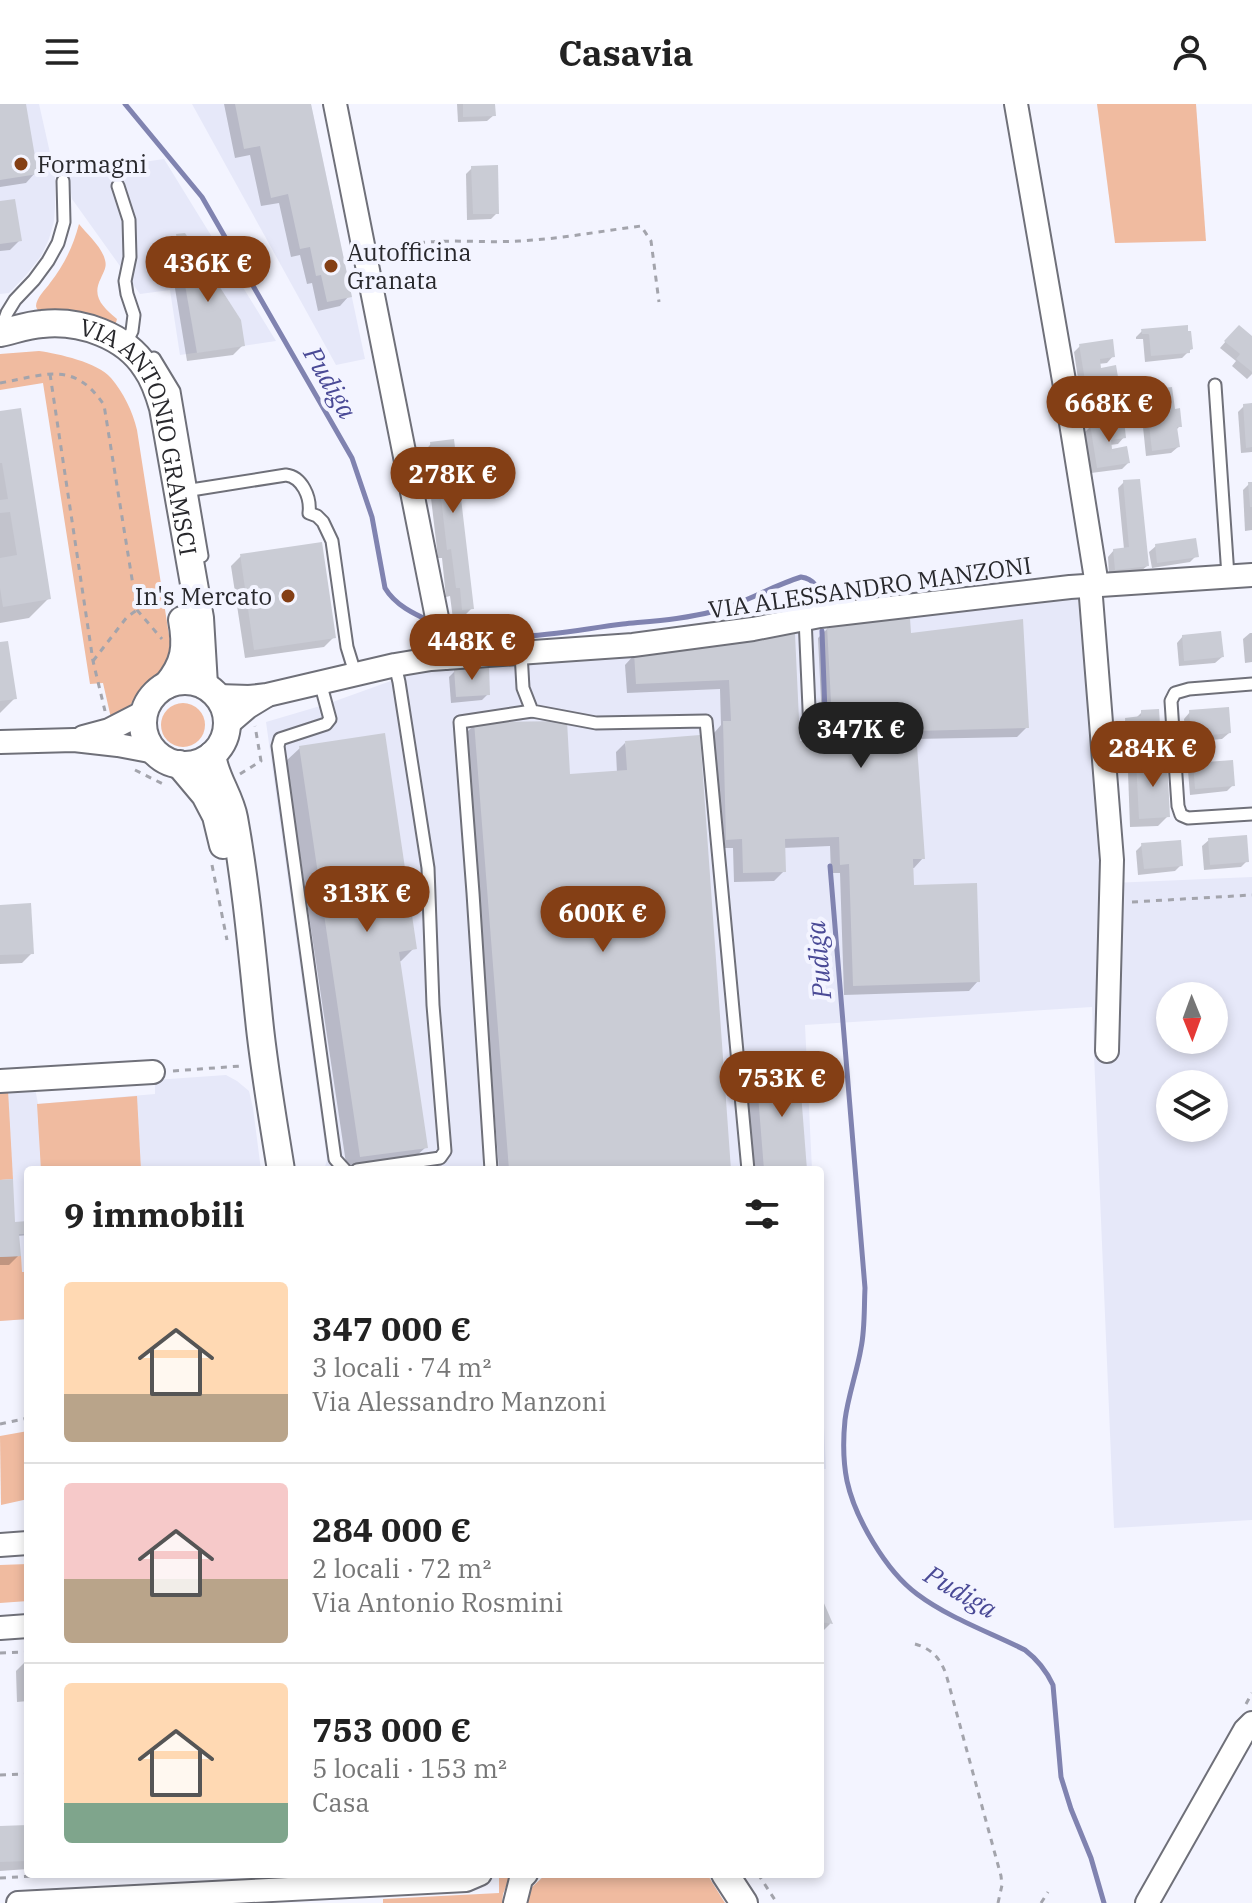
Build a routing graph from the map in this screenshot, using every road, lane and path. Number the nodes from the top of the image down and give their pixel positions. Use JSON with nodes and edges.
{"nodes":[{"id":1,"x":335,"y":104,"type":"edge"},
{"id":2,"x":1016,"y":104,"type":"edge"},
{"id":3,"x":63,"y":181,"type":"dead end"},
{"id":4,"x":118,"y":186,"type":"dead end"},
{"id":5,"x":366,"y":258,"type":"junction"},
{"id":6,"x":659,"y":302,"type":"dead end"},
{"id":7,"x":0,"y":333,"type":"edge"},
{"id":8,"x":125,"y":346,"type":"junction"},
{"id":9,"x":50,"y":374,"type":"junction"},
{"id":10,"x":0,"y":383,"type":"edge"},
{"id":11,"x":1215,"y":385,"type":"dead end"},
{"id":12,"x":191,"y":490,"type":"junction"},
{"id":13,"x":204,"y":566,"type":"dead end"},
{"id":14,"x":1252,"y":575,"type":"edge"},
{"id":15,"x":1228,"y":576,"type":"junction"},
{"id":16,"x":1094,"y":585,"type":"junction"},
{"id":17,"x":137,"y":610,"type":"junction"},
{"id":18,"x":805,"y":618,"type":"junction"},
{"id":19,"x":441,"y":642,"type":"junction"},
{"id":20,"x":171,"y":648,"type":"dead end"},
{"id":21,"x":521,"y":653,"type":"junction"},
{"id":22,"x":93,"y":661,"type":"junction"},
{"id":23,"x":395,"y":665,"type":"junction"},
{"id":24,"x":355,"y":673,"type":"junction"},
{"id":25,"x":320,"y":682,"type":"junction"},
{"id":26,"x":1252,"y":684,"type":"edge"},
{"id":27,"x":167,"y":685,"type":"junction"},
{"id":28,"x":211,"y":691,"type":"junction"},
{"id":29,"x":267,"y":695,"type":"junction"},
{"id":30,"x":532,"y":711,"type":"junction"},
{"id":31,"x":144,"y":712,"type":"junction"},
{"id":32,"x":106,"y":715,"type":"dead end"},
{"id":33,"x":227,"y":725,"type":"junction"},
{"id":34,"x":810,"y":731,"type":"dead end"},
{"id":35,"x":74,"y":740,"type":"junction"},
{"id":36,"x":0,"y":742,"type":"edge"},
{"id":37,"x":155,"y":752,"type":"junction"},
{"id":38,"x":212,"y":755,"type":"junction"},
{"id":39,"x":127,"y":765,"type":"dead end"},
{"id":40,"x":177,"y":777,"type":"junction"},
{"id":41,"x":1252,"y":814,"type":"edge"},
{"id":42,"x":210,"y":853,"type":"dead end"},
{"id":43,"x":1252,"y":895,"type":"edge"},
{"id":44,"x":1111,"y":903,"type":"junction"},
{"id":45,"x":228,"y":945,"type":"dead end"},
{"id":46,"x":259,"y":1021,"type":"junction"},
{"id":47,"x":1107,"y":1051,"type":"dead end"},
{"id":48,"x":265,"y":1065,"type":"junction"},
{"id":49,"x":153,"y":1072,"type":"joint"},
{"id":50,"x":0,"y":1081,"type":"edge"},
{"id":51,"x":280,"y":1166,"type":"edge"},
{"id":52,"x":341,"y":1166,"type":"edge"},
{"id":53,"x":385,"y":1166,"type":"edge"},
{"id":54,"x":491,"y":1166,"type":"edge"},
{"id":55,"x":748,"y":1166,"type":"edge"},
{"id":56,"x":24,"y":1419,"type":"edge"},
{"id":57,"x":0,"y":1424,"type":"edge"},
{"id":58,"x":24,"y":1543,"type":"edge"},
{"id":59,"x":0,"y":1545,"type":"edge"},
{"id":60,"x":24,"y":1626,"type":"edge"},
{"id":61,"x":0,"y":1628,"type":"edge"},
{"id":62,"x":915,"y":1644,"type":"dead end"},
{"id":63,"x":24,"y":1652,"type":"edge"},
{"id":64,"x":0,"y":1653,"type":"edge"},
{"id":65,"x":1252,"y":1723,"type":"edge"},
{"id":66,"x":24,"y":1774,"type":"edge"},
{"id":67,"x":0,"y":1775,"type":"edge"},
{"id":68,"x":24,"y":1877,"type":"edge"},
{"id":69,"x":0,"y":1878,"type":"edge"},
{"id":70,"x":456,"y":1878,"type":"edge"},
{"id":71,"x":522,"y":1878,"type":"edge"},
{"id":72,"x":718,"y":1878,"type":"edge"},
{"id":73,"x":728,"y":1878,"type":"edge"},
{"id":74,"x":747,"y":1878,"type":"edge"},
{"id":75,"x":761,"y":1878,"type":"edge"},
{"id":76,"x":1048,"y":1892,"type":"dead end"},
{"id":77,"x":18,"y":1903,"type":"edge"},
{"id":78,"x":515,"y":1903,"type":"edge"},
{"id":79,"x":734,"y":1903,"type":"edge"},
{"id":80,"x":744,"y":1903,"type":"edge"},
{"id":81,"x":763,"y":1903,"type":"edge"},
{"id":82,"x":777,"y":1903,"type":"edge"},
{"id":83,"x":998,"y":1903,"type":"edge"},
{"id":84,"x":1041,"y":1903,"type":"edge"},
{"id":85,"x":1147,"y":1903,"type":"edge"}],
"edges":[{"from":1,"to":5,"type":"street"},
{"from":2,"to":16,"type":"street"},
{"from":3,"to":7,"type":"lane"},
{"from":4,"to":8,"type":"lane"},
{"from":5,"to":6,"type":"path"},
{"from":5,"to":19,"type":"street"},
{"from":7,"to":8,"type":"street","name":"VIA ANTONIO GRAMSCI"},
{"from":7,"to":27,"type":"street","name":"VIA ANTONIO GRAMSCI"},
{"from":8,"to":12,"type":"lane"},
{"from":8,"to":28,"type":"street","name":"VIA ANTONIO GRAMSCI"},
{"from":9,"to":10,"type":"path"},
{"from":9,"to":17,"type":"path"},
{"from":9,"to":22,"type":"path"},
{"from":11,"to":15,"type":"lane"},
{"from":12,"to":13,"type":"lane"},
{"from":12,"to":24,"type":"lane"},
{"from":14,"to":15,"type":"street","name":"VIA ALESSANDRO MANZONI"},
{"from":15,"to":16,"type":"street","name":"VIA ALESSANDRO MANZONI"},
{"from":16,"to":18,"type":"street","name":"VIA ALESSANDRO MANZONI"},
{"from":16,"to":44,"type":"street"},
{"from":17,"to":20,"type":"path"},
{"from":17,"to":22,"type":"path"},
{"from":18,"to":21,"type":"street","name":"VIA ALESSANDRO MANZONI"},
{"from":18,"to":34,"type":"lane"},
{"from":19,"to":21,"type":"street","name":"VIA ALESSANDRO MANZONI"},
{"from":19,"to":23,"type":"street","name":"VIA ALESSANDRO MANZONI"},
{"from":21,"to":30,"type":"lane"},
{"from":22,"to":32,"type":"path"},
{"from":23,"to":24,"type":"street","name":"VIA ALESSANDRO MANZONI"},
{"from":23,"to":53,"type":"lane"},
{"from":24,"to":25,"type":"street","name":"VIA ALESSANDRO MANZONI"},
{"from":25,"to":29,"type":"street","name":"VIA ALESSANDRO MANZONI"},
{"from":25,"to":52,"type":"lane"},
{"from":26,"to":41,"type":"lane"},
{"from":27,"to":28,"type":"street"},
{"from":27,"to":31,"type":"street"},
{"from":28,"to":29,"type":"street"},
{"from":28,"to":33,"type":"street"},
{"from":29,"to":33,"type":"street"},
{"from":30,"to":54,"type":"lane"},
{"from":30,"to":55,"type":"lane"},
{"from":31,"to":35,"type":"street"},
{"from":31,"to":37,"type":"street"},
{"from":33,"to":38,"type":"street"},
{"from":35,"to":36,"type":"street"},
{"from":35,"to":37,"type":"street"},
{"from":37,"to":40,"type":"street"},
{"from":38,"to":40,"type":"street"},
{"from":38,"to":46,"type":"street"},
{"from":39,"to":40,"type":"path"},
{"from":40,"to":46,"type":"street"},
{"from":42,"to":45,"type":"path"},
{"from":43,"to":44,"type":"path"},
{"from":44,"to":47,"type":"street"},
{"from":46,"to":48,"type":"street"},
{"from":48,"to":49,"type":"path"},
{"from":48,"to":51,"type":"street"},
{"from":49,"to":50,"type":"street"},
{"from":56,"to":57,"type":"path"},
{"from":58,"to":59,"type":"street"},
{"from":60,"to":61,"type":"street"},
{"from":62,"to":83,"type":"path"},
{"from":63,"to":64,"type":"path"},
{"from":65,"to":85,"type":"street"},
{"from":66,"to":67,"type":"path"},
{"from":68,"to":69,"type":"path"},
{"from":70,"to":77,"type":"street"},
{"from":71,"to":78,"type":"street"},
{"from":72,"to":79,"type":"street"},
{"from":73,"to":80,"type":"street"},
{"from":74,"to":81,"type":"street"},
{"from":75,"to":82,"type":"path"},
{"from":76,"to":84,"type":"path"}]}
